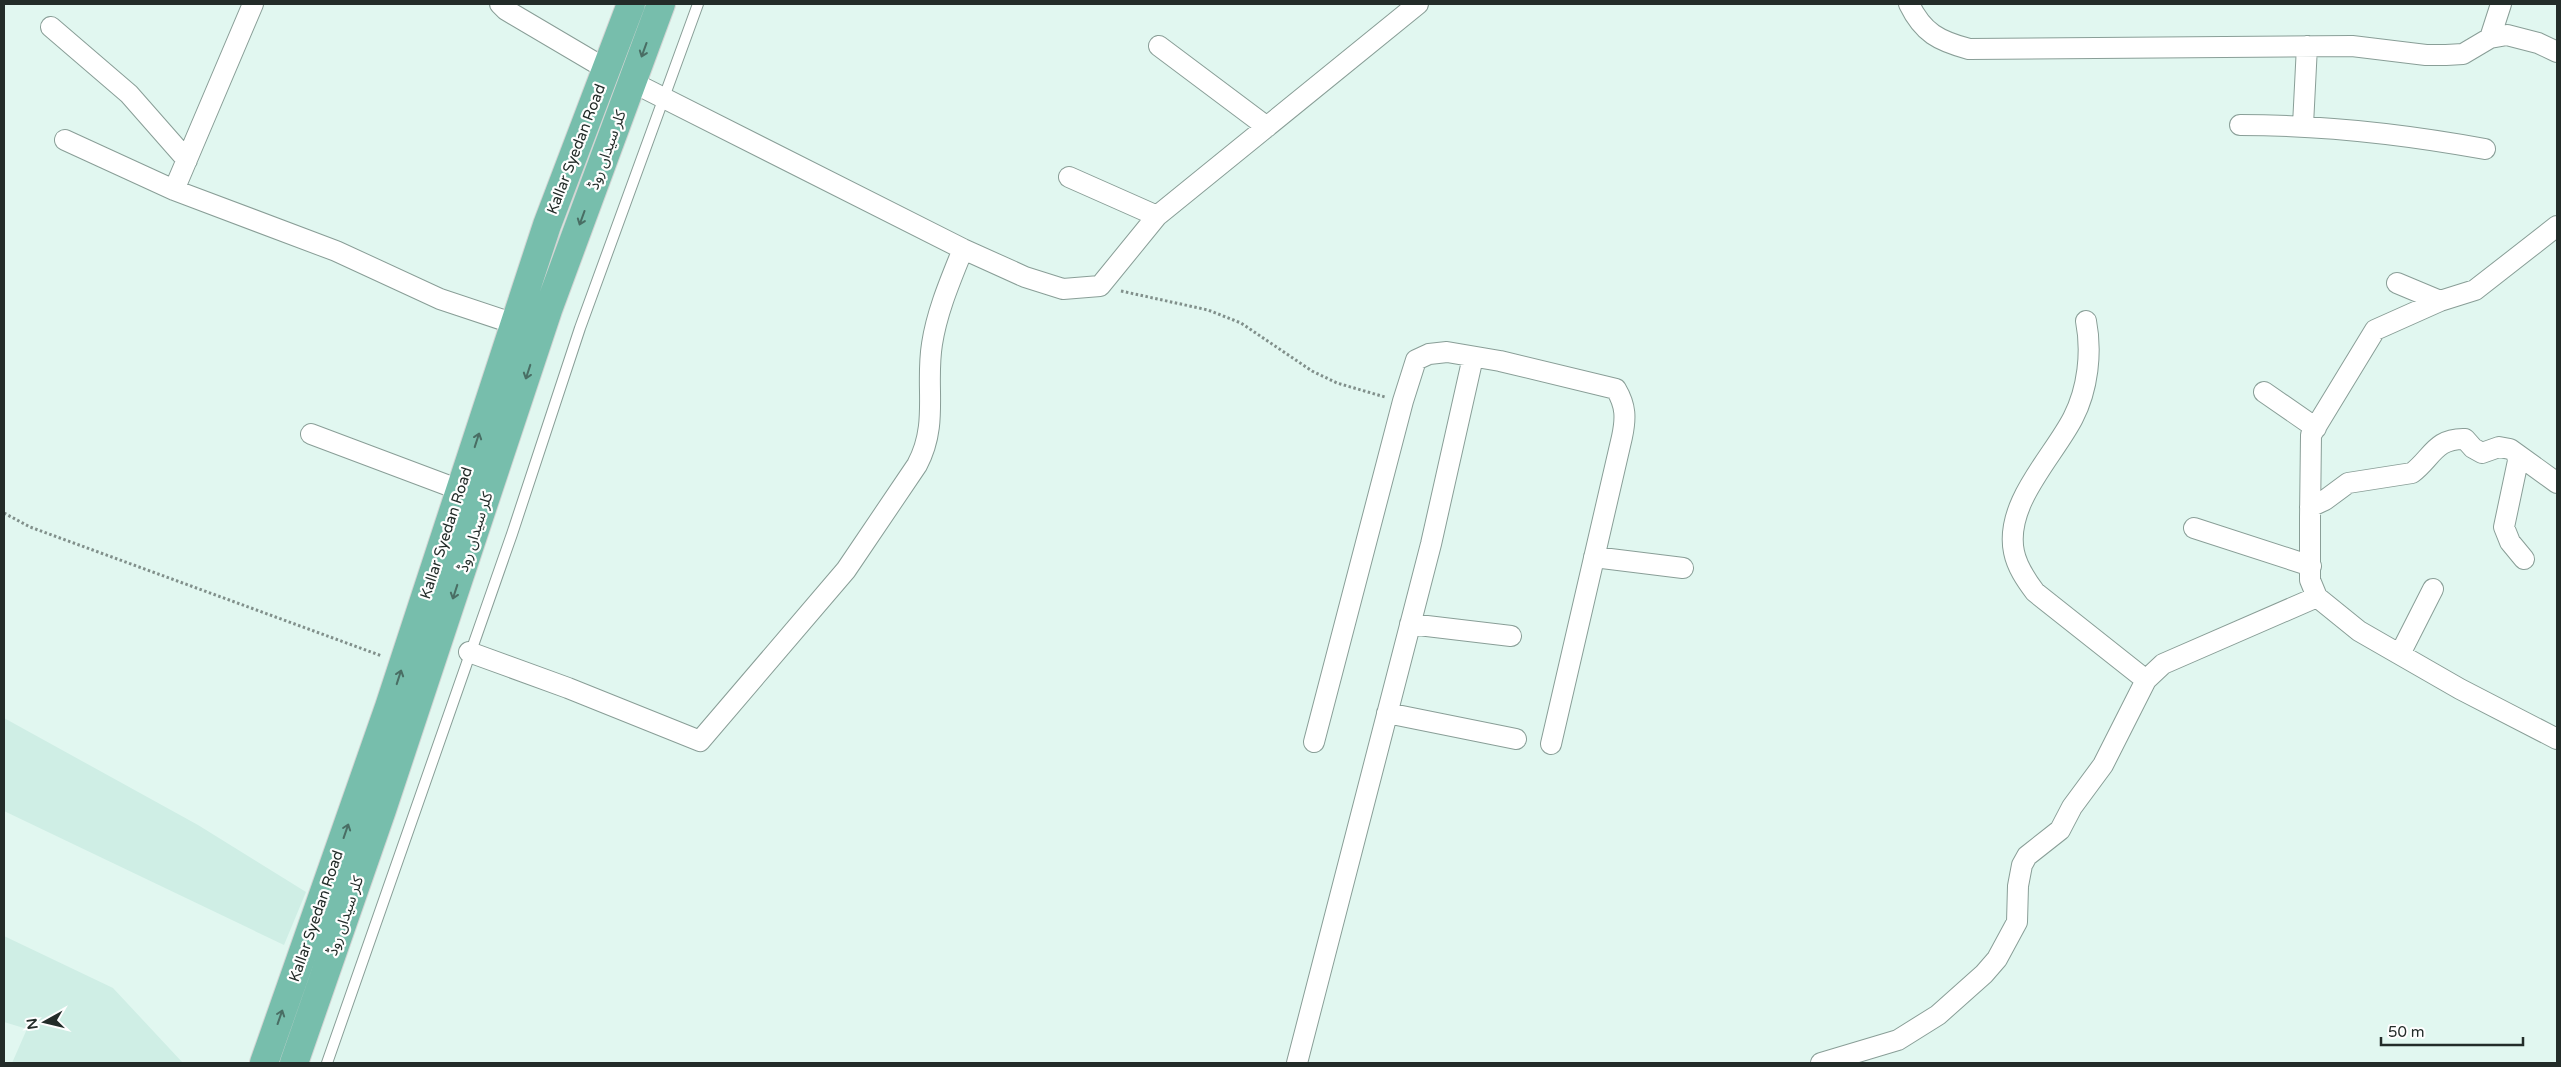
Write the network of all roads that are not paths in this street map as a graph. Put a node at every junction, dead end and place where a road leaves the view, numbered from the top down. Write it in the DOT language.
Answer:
graph roads {
  1 [pos="253,4"];
  2 [pos="500,4"];
  3 [pos="631,4"];
  4 [pos="661,4"];
  5 [pos="698,4"];
  6 [pos="1418,4"];
  7 [pos="1909,4"];
  8 [pos="2500,4"];
  9 [pos="51,27"];
  10 [pos="2490,38"];
  11 [pos="1159,46"];
  12 [pos="2307,46"];
  13 [pos="2557,52"];
  14 [pos="606,69"];
  15 [pos="632,82"];
  16 [pos="665,98"];
  17 [pos="2240,125"];
  18 [pos="2303,125"];
  19 [pos="1267,127"];
  20 [pos="65,140"];
  21 [pos="2485,148"];
  22 [pos="187,160"];
  23 [pos="1069,177"];
  24 [pos="174,190"];
  25 [pos="1156,216"];
  26 [pos="2557,226"];
  27 [pos="964,248"];
  28 [pos="2397,284"];
  29 [pos="2440,301"];
  30 [pos="2086,320"];
  31 [pos="514,324"];
  32 [pos="1473,357"];
  33 [pos="2264,392"];
  34 [pos="2316,428"];
  35 [pos="312,434"];
  36 [pos="2519,456"];
  37 [pos="2557,483"];
  38 [pos="460,490"];
  39 [pos="2310,507"];
  40 [pos="2194,528"];
  41 [pos="1594,557"];
  42 [pos="2524,559"];
  43 [pos="2311,566"];
  44 [pos="1683,568"];
  45 [pos="2433,590"];
  46 [pos="2317,597"];
  47 [pos="1410,624"];
  48 [pos="1511,636"];
  49 [pos="469,652"];
  50 [pos="2400,654"];
  51 [pos="2146,680"];
  52 [pos="1387,713"];
  53 [pos="1516,739"];
  54 [pos="2557,739"];
  55 [pos="1314,742"];
  56 [pos="1551,744"];
  57 [pos="264,1063"];
  58 [pos="294,1063"];
  59 [pos="327,1063"];
  60 [pos="1297,1063"];
  61 [pos="1821,1063"];
  1 -- 22 [label="street"];
  2 -- 14 [label="street"];
  3 -- 14 [label="highway, Kallar Syedan Road"];
  4 -- 15 [label="highway, کلر سیداں روڈ, one-way"];
  5 -- 16 [label="lane"];
  6 -- 19 [label="street"];
  7 -- 12 [label="street"];
  8 -- 10 [label="street"];
  9 -- 22 [label="street"];
  10 -- 12 [label="street"];
  10 -- 13 [label="street"];
  11 -- 19 [label="street"];
  12 -- 18 [label="street"];
  14 -- 31 [label="highway, Kallar Syedan Road"];
  15 -- 16 [label="street"];
  15 -- 58 [label="highway, کلر سیداں روڈ, one-way"];
  16 -- 27 [label="street"];
  16 -- 49 [label="lane"];
  17 -- 18 [label="street"];
  18 -- 21 [label="street"];
  19 -- 25 [label="street"];
  20 -- 24 [label="street"];
  22 -- 24 [label="street"];
  23 -- 25 [label="street"];
  24 -- 31 [label="street"];
  25 -- 27 [label="street"];
  26 -- 29 [label="street"];
  27 -- 49 [label="street"];
  28 -- 29 [label="street"];
  29 -- 34 [label="street"];
  30 -- 51 [label="street"];
  38 -- 31 [label="highway, Kallar Syedan Road, one-way"];
  32 -- 41 [label="street"];
  32 -- 47 [label="street"];
  32 -- 55 [label="street"];
  33 -- 34 [label="street"];
  34 -- 39 [label="street"];
  35 -- 38 [label="street"];
  36 -- 37 [label="street"];
  36 -- 39 [label="street"];
  36 -- 42 [label="street"];
  57 -- 38 [label="highway, Kallar Syedan Road, one-way"];
  39 -- 43 [label="street"];
  40 -- 43 [label="street"];
  41 -- 44 [label="street"];
  41 -- 56 [label="street"];
  43 -- 46 [label="street"];
  45 -- 50 [label="street"];
  46 -- 50 [label="street"];
  46 -- 51 [label="street"];
  47 -- 48 [label="street"];
  47 -- 52 [label="street"];
  49 -- 59 [label="lane"];
  50 -- 54 [label="street"];
  51 -- 61 [label="street"];
  52 -- 53 [label="street"];
  52 -- 60 [label="street"];
}
